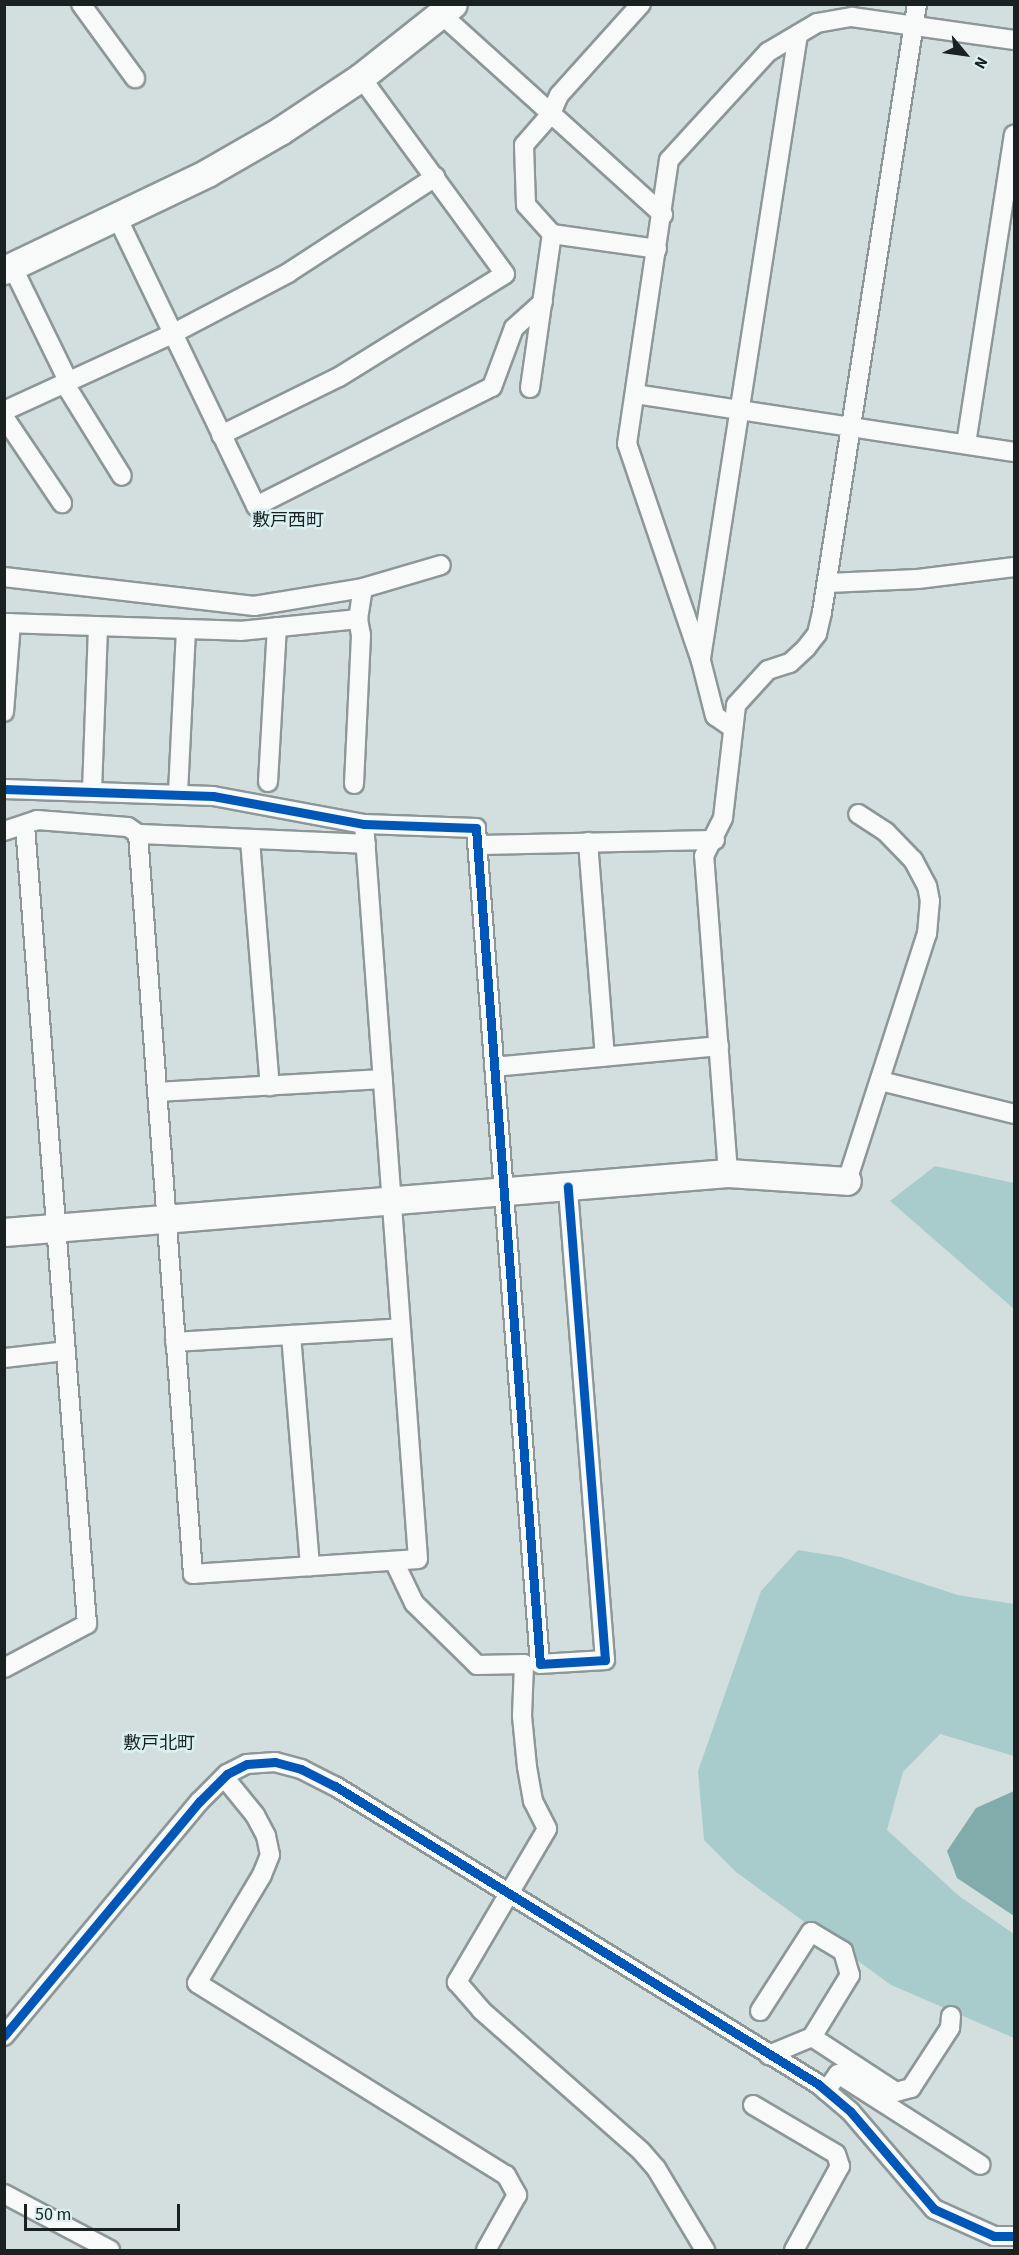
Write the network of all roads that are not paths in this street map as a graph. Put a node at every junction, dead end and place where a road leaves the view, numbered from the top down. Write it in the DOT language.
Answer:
graph roads {
  1 [pos="81,4"];
  2 [pos="641,4"];
  3 [pos="916,4"];
  4 [pos="447,10"];
  5 [pos="914,24"];
  6 [pos="798,34"];
  7 [pos="1014,40"];
  8 [pos="362,77"];
  9 [pos="135,78"];
  10 [pos="551,114"];
  11 [pos="1014,135"];
  12 [pos="435,177"];
  13 [pos="663,215"];
  14 [pos="117,217"];
  15 [pos="552,234"];
  16 [pos="657,249"];
  17 [pos="8,268"];
  18 [pos="543,302"];
  19 [pos="172,334"];
  20 [pos="68,381"];
  21 [pos="530,388"];
  22 [pos="635,394"];
  23 [pos="742,410"];
  24 [pos="4,411"];
  25 [pos="4,417"];
  26 [pos="852,427"];
  27 [pos="221,435"];
  28 [pos="966,444"];
  29 [pos="1014,452"];
  30 [pos="123,476"];
  31 [pos="62,503"];
  32 [pos="441,565"];
  33 [pos="1014,567"];
  34 [pos="4,577"];
  35 [pos="828,583"];
  36 [pos="363,588"];
  37 [pos="358,619"];
  38 [pos="8,623"];
  39 [pos="98,627"];
  40 [pos="277,627"];
  41 [pos="186,631"];
  42 [pos="701,661"];
  43 [pos="4,712"];
  44 [pos="730,727"];
  45 [pos="268,782"];
  46 [pos="354,784"];
  47 [pos="4,789"];
  48 [pos="92,791"];
  49 [pos="178,793"];
  50 [pos="858,814"];
  51 [pos="364,824"];
  52 [pos="25,825"];
  53 [pos="4,831"];
  54 [pos="138,834"];
  55 [pos="250,840"];
  56 [pos="715,840"];
  57 [pos="588,842"];
  58 [pos="366,844"];
  59 [pos="478,845"];
  60 [pos="719,1046"];
  61 [pos="605,1056"];
  62 [pos="494,1066"];
  63 [pos="383,1079"];
  64 [pos="880,1081"];
  65 [pos="270,1086"];
  66 [pos="157,1092"];
  67 [pos="1014,1114"];
  68 [pos="728,1173"];
  69 [pos="847,1181"];
  70 [pos="568,1186"];
  71 [pos="504,1191"];
  72 [pos="392,1200"];
  73 [pos="166,1219"];
  74 [pos="56,1228"];
  75 [pos="4,1232"];
  76 [pos="401,1328"];
  77 [pos="291,1335"];
  78 [pos="176,1342"];
  79 [pos="65,1351"];
  80 [pos="4,1358"];
  81 [pos="394,1561"];
  82 [pos="310,1566"];
  83 [pos="4,1668"];
  84 [pos="224,1777"];
  85 [pos="511,1893"];
  86 [pos="760,2011"];
  87 [pos="951,2016"];
  88 [pos="4,2037"];
  89 [pos="812,2037"];
  90 [pos="769,2055"];
  91 [pos="826,2091"];
  92 [pos="753,2105"];
  93 [pos="981,2165"];
  94 [pos="4,2194"];
  95 [pos="1014,2236"];
  96 [pos="110,2250"];
  97 [pos="486,2250"];
  98 [pos="705,2250"];
  99 [pos="794,2250"];
  1 -- 9 [label="street"];
  2 -- 10 [label="street"];
  3 -- 5 [label="street"];
  4 -- 8 [label="street"];
  4 -- 10 [label="street"];
  5 -- 6 [label="street"];
  5 -- 7 [label="street"];
  5 -- 26 [label="street"];
  6 -- 13 [label="street"];
  6 -- 23 [label="street"];
  8 -- 12 [label="street"];
  8 -- 14 [label="street"];
  10 -- 13 [label="street"];
  10 -- 15 [label="street"];
  11 -- 28 [label="street"];
  12 -- 19 [label="street"];
  12 -- 27 [label="street"];
  13 -- 16 [label="street"];
  14 -- 17 [label="street"];
  14 -- 19 [label="street"];
  15 -- 16 [label="street"];
  15 -- 18 [label="street"];
  16 -- 22 [label="street"];
  17 -- 20 [label="street"];
  18 -- 21 [label="street"];
  18 -- 27 [label="street"];
  19 -- 20 [label="street"];
  19 -- 27 [label="street"];
  20 -- 24 [label="street"];
  20 -- 30 [label="street"];
  22 -- 23 [label="street"];
  22 -- 42 [label="street"];
  23 -- 26 [label="street"];
  23 -- 42 [label="street"];
  25 -- 31 [label="street"];
  26 -- 28 [label="street"];
  26 -- 35 [label="street"];
  28 -- 29 [label="street"];
  32 -- 36 [label="street"];
  33 -- 35 [label="street"];
  34 -- 36 [label="street"];
  35 -- 44 [label="street"];
  36 -- 37 [label="street"];
  37 -- 40 [label="street"];
  37 -- 46 [label="street"];
  38 -- 39 [label="street"];
  38 -- 43 [label="street"];
  39 -- 41 [label="street"];
  39 -- 48 [label="street"];
  40 -- 41 [label="street"];
  40 -- 45 [label="street"];
  41 -- 49 [label="street"];
  42 -- 44 [label="street"];
  44 -- 56 [label="street"];
  47 -- 48 [label="street"];
  48 -- 49 [label="street"];
  49 -- 51 [label="street"];
  50 -- 64 [label="street"];
  51 -- 58 [label="street"];
  51 -- 59 [label="street"];
  52 -- 53 [label="street"];
  52 -- 54 [label="street"];
  52 -- 74 [label="street"];
  54 -- 55 [label="street"];
  54 -- 66 [label="street"];
  55 -- 58 [label="street"];
  55 -- 65 [label="street"];
  56 -- 57 [label="street"];
  56 -- 60 [label="street"];
  57 -- 59 [label="street"];
  57 -- 61 [label="street"];
  58 -- 63 [label="street"];
  59 -- 62 [label="street"];
  60 -- 61 [label="street"];
  60 -- 68 [label="street"];
  61 -- 62 [label="street"];
  62 -- 71 [label="street"];
  63 -- 65 [label="street"];
  63 -- 72 [label="street"];
  64 -- 67 [label="street"];
  64 -- 69 [label="street"];
  65 -- 66 [label="street"];
  66 -- 73 [label="street"];
  68 -- 69 [label="street"];
  68 -- 70 [label="street"];
  70 -- 71 [label="street"];
  70 -- 71 [label="street"];
  71 -- 72 [label="street"];
  72 -- 73 [label="street"];
  72 -- 76 [label="street"];
  73 -- 74 [label="street"];
  73 -- 78 [label="street"];
  74 -- 75 [label="street"];
  74 -- 79 [label="street"];
  76 -- 77 [label="street"];
  76 -- 81 [label="street"];
  77 -- 78 [label="street"];
  77 -- 82 [label="street"];
  78 -- 82 [label="street"];
  79 -- 80 [label="street"];
  79 -- 83 [label="street"];
  81 -- 82 [label="street"];
  81 -- 85 [label="street"];
  84 -- 85 [label="street"];
  84 -- 88 [label="street"];
  84 -- 97 [label="street"];
  85 -- 90 [label="street"];
  85 -- 98 [label="street"];
  86 -- 89 [label="street"];
  87 -- 89 [label="street"];
  89 -- 90 [label="street"];
  90 -- 91 [label="street"];
  91 -- 93 [label="street"];
  91 -- 95 [label="street"];
  92 -- 99 [label="street"];
  94 -- 96 [label="street"];
}
